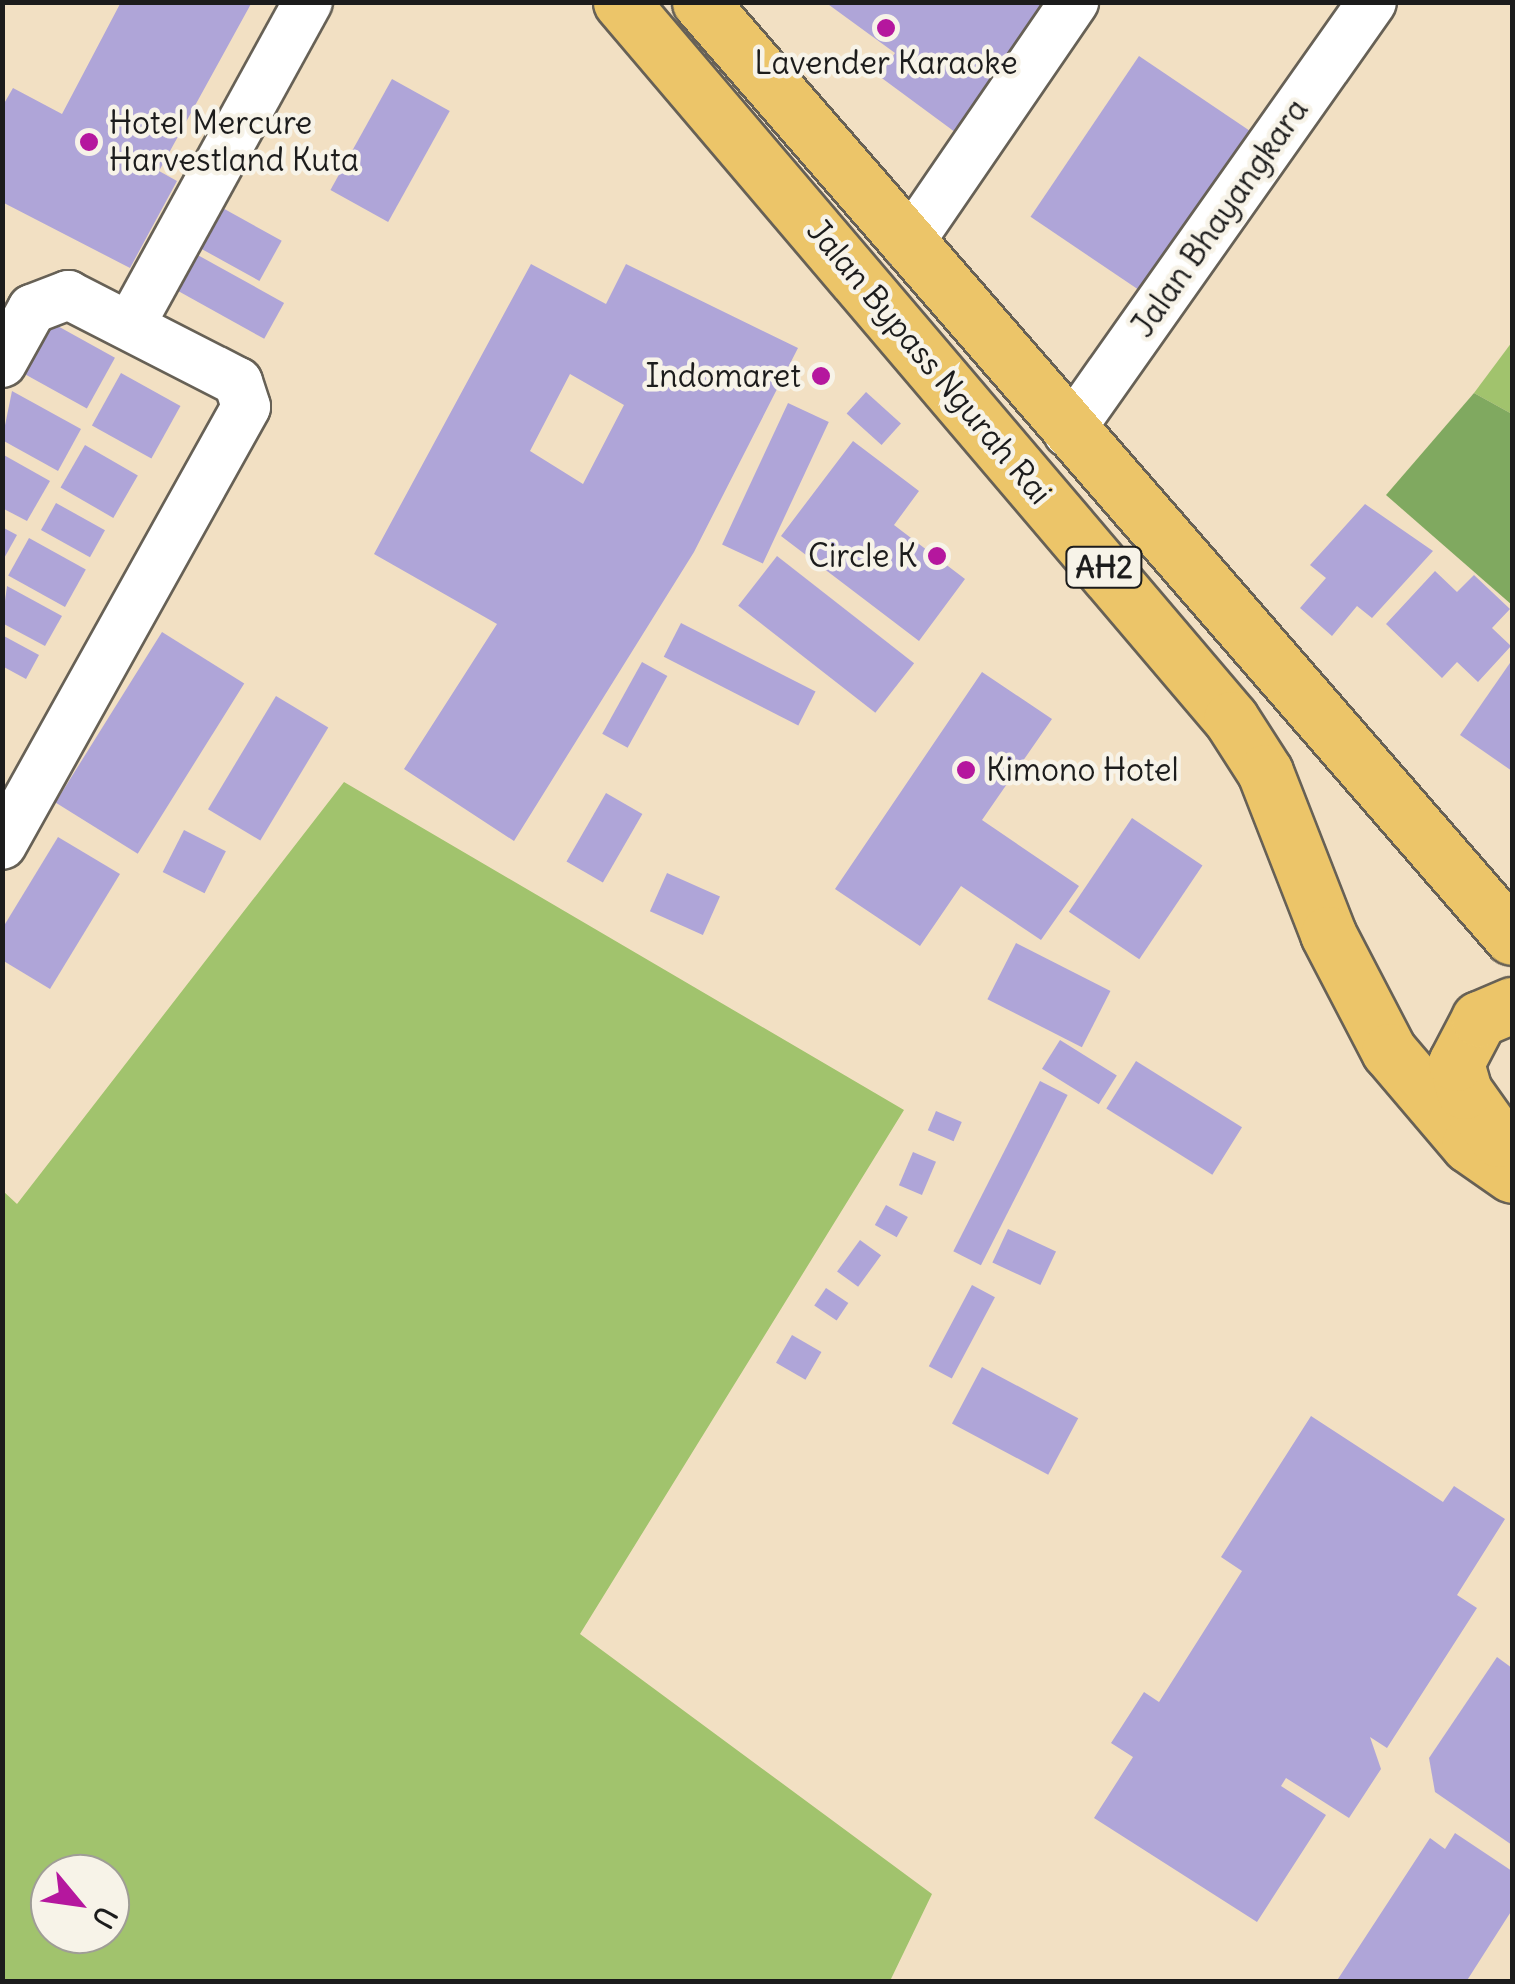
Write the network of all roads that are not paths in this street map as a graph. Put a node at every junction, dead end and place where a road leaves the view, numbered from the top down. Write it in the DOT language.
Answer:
graph roads {
  1 [pos="308,2"];
  2 [pos="621,2"];
  3 [pos="700,2"];
  4 [pos="1074,2"];
  5 [pos="1372,2"];
  6 [pos="907,246"];
  7 [pos="132,322"];
  8 [pos="2,363"];
  9 [pos="1068,432"];
  10 [pos="2,844"];
  11 [pos="1512,937"];
  12 [pos="1512,1005"];
  13 [pos="1512,1157"];
  14 [pos="1512,1174"];
  1 -- 7 [label="street"];
  2 -- 14 [label="highway, Jalan Bypass Ngurah Rai / AH2"];
  3 -- 6 [label="highway, Jalan Bypass Ngurah Rai / AH2"];
  4 -- 6 [label="street"];
  5 -- 9 [label="street, Jalan Bhayangkara"];
  6 -- 9 [label="highway, Jalan Bypass Ngurah Rai / AH2"];
  7 -- 8 [label="street"];
  7 -- 10 [label="street"];
  9 -- 11 [label="highway, Jalan Bypass Ngurah Rai / AH2"];
  12 -- 13 [label="highway"];
}
